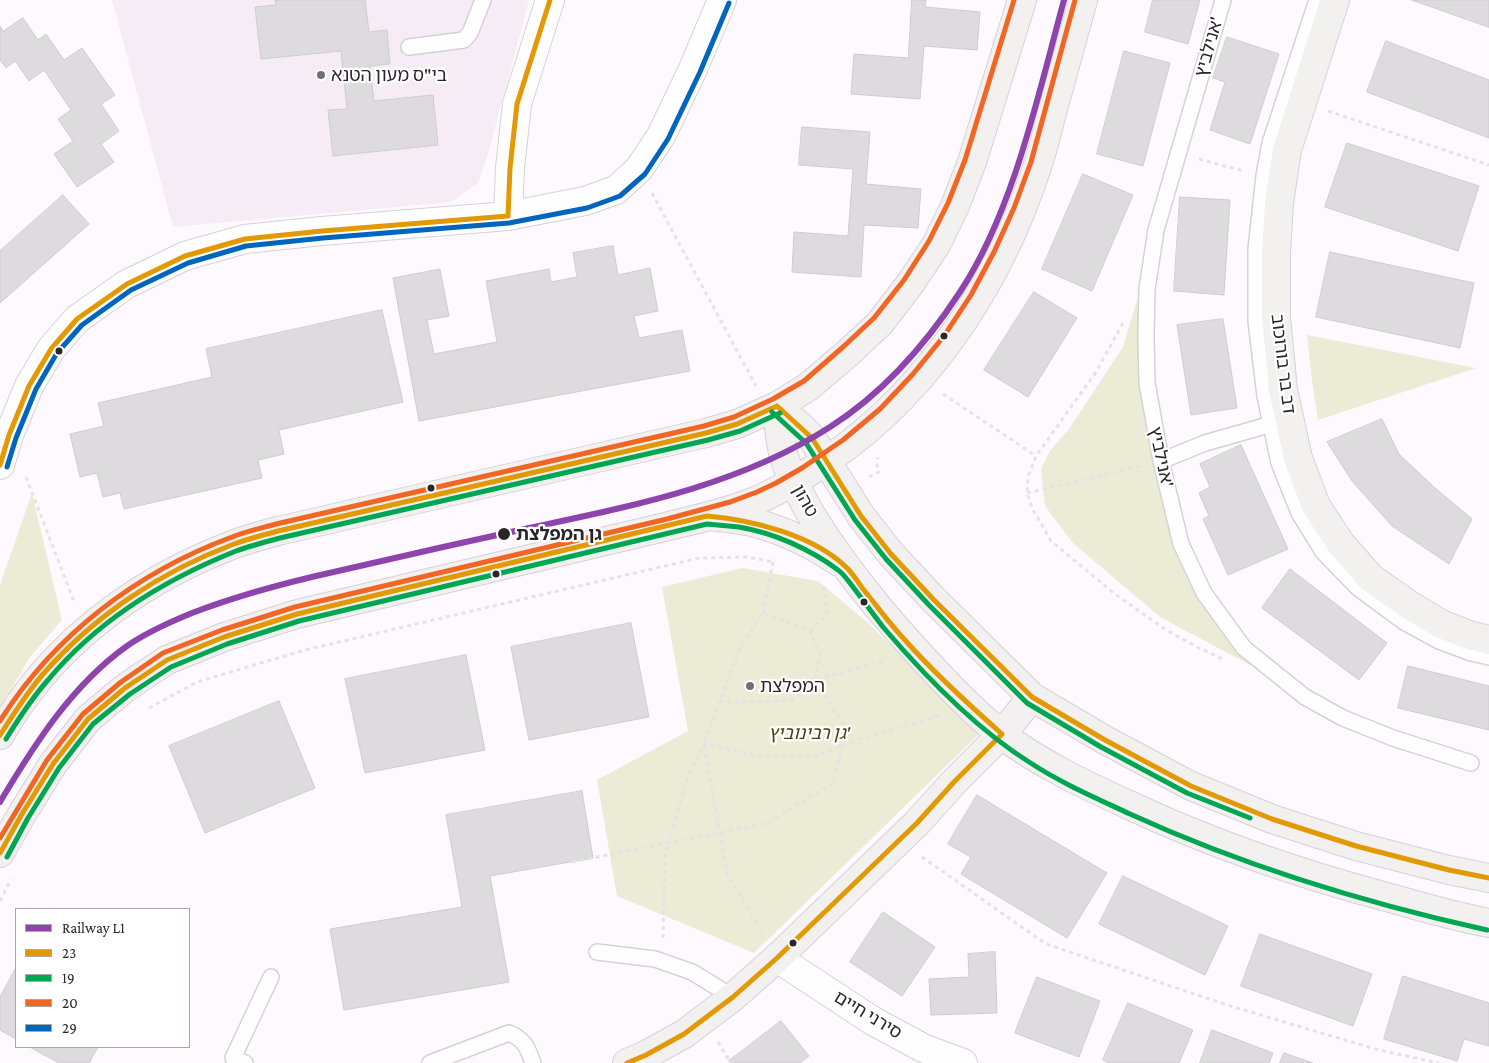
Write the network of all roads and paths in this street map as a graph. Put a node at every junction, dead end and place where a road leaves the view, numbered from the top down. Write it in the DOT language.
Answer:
graph roads {
  1 [pos="483,0"];
  2 [pos="550,0"];
  3 [pos="722,0"];
  4 [pos="1022,0"];
  5 [pos="1083,0"];
  6 [pos="1222,0"];
  7 [pos="1317,0"];
  8 [pos="1335,0"];
  9 [pos="409,47"];
  10 [pos="1302,102"];
  11 [pos="1178,153"];
  12 [pos="1489,165"];
  13 [pos="639,169"];
  14 [pos="1264,176"];
  15 [pos="508,216"];
  16 [pos="1124,319"];
  17 [pos="936,390"];
  18 [pos="768,399"];
  19 [pos="1280,422"];
  20 [pos="9,435"];
  21 [pos="1036,456"];
  22 [pos="827,461"];
  23 [pos="1161,461"];
  24 [pos="0,465"];
  25 [pos="793,481"];
  26 [pos="1027,493"];
  27 [pos="708,516"];
  28 [pos="784,533"];
  29 [pos="820,550"];
  30 [pos="773,562"];
  31 [pos="846,566"];
  32 [pos="763,613"];
  33 [pos="85,630"];
  34 [pos="810,631"];
  35 [pos="1489,640"];
  36 [pos="916,652"];
  37 [pos="1489,657"];
  38 [pos="1226,660"];
  39 [pos="815,680"];
  40 [pos="1032,697"];
  41 [pos="719,702"];
  42 [pos="970,707"];
  43 [pos="148,709"];
  44 [pos="1002,734"];
  45 [pos="0,735"];
  46 [pos="704,744"];
  47 [pos="1471,763"];
  48 [pos="899,841"];
  49 [pos="0,854"];
  50 [pos="572,862"];
  51 [pos="12,878"];
  52 [pos="1489,878"];
  53 [pos="0,901"];
  54 [pos="1489,923"];
  55 [pos="597,952"];
  56 [pos="777,958"];
  57 [pos="662,961"];
  58 [pos="271,977"];
  59 [pos="733,997"];
  60 [pos="245,1063"];
  61 [pos="430,1063"];
  62 [pos="533,1063"];
  63 [pos="627,1063"];
  64 [pos="964,1063"];
  65 [pos="1438,1063"];
  1 -- 9 [label="lane"];
  2 -- 15 [label="street"];
  3 -- 13 [label="street"];
  4 -- 18 [label="main road"];
  5 -- 22 [label="main road"];
  6 -- 11 [label="lane, אנילביץ'"];
  7 -- 14 [label="lane"];
  8 -- 10 [label="main road, דב בר בורוכוב"];
  10 -- 12 [label="path"];
  10 -- 19 [label="main road, דב בר בורוכוב"];
  11 -- 14 [label="path"];
  11 -- 23 [label="lane, אנילביץ'"];
  13 -- 15 [label="street"];
  13 -- 18 [label="path"];
  14 -- 19 [label="lane"];
  15 -- 20 [label="street"];
  16 -- 21 [label="path"];
  17 -- 21 [label="path"];
  18 -- 22 [label="main road"];
  18 -- 25 [label="main road, טהון"];
  18 -- 33 [label="main road"];
  19 -- 23 [label="lane"];
  19 -- 35 [label="main road, דב בר בורוכוב"];
  19 -- 37 [label="lane"];
  20 -- 24 [label="street"];
  20 -- 33 [label="path"];
  21 -- 26 [label="path"];
  22 -- 25 [label="main road"];
  22 -- 40 [label="main road"];
  23 -- 26 [label="path"];
  23 -- 47 [label="lane, אנילביץ'"];
  25 -- 27 [label="main road"];
  25 -- 31 [label="main road, טהון"];
  26 -- 38 [label="path"];
  27 -- 28 [label="main road"];
  27 -- 49 [label="main road"];
  28 -- 29 [label="main road"];
  28 -- 30 [label="path"];
  29 -- 31 [label="main road"];
  29 -- 34 [label="path"];
  30 -- 32 [label="path"];
  30 -- 43 [label="path"];
  31 -- 36 [label="main road, טהון"];
  32 -- 34 [label="path"];
  32 -- 41 [label="path"];
  33 -- 45 [label="main road"];
  34 -- 39 [label="path"];
  36 -- 39 [label="path"];
  36 -- 42 [label="main road, טהון"];
  39 -- 41 [label="path"];
  39 -- 50 [label="path"];
  40 -- 44 [label="main road"];
  40 -- 52 [label="main road"];
  41 -- 46 [label="path"];
  42 -- 44 [label="main road, טהון"];
  42 -- 46 [label="path"];
  44 -- 48 [label="main road"];
  44 -- 54 [label="main road, טהון"];
  46 -- 56 [label="path"];
  46 -- 57 [label="path"];
  48 -- 56 [label="main road"];
  48 -- 65 [label="path"];
  51 -- 53 [label="path"];
  55 -- 57 [label="lane"];
  56 -- 59 [label="main road"];
  56 -- 64 [label="street, סירני חיים"];
  57 -- 59 [label="lane"];
  58 -- 60 [label="lane"];
  59 -- 63 [label="main road"];
  61 -- 62 [label="lane"];
}
